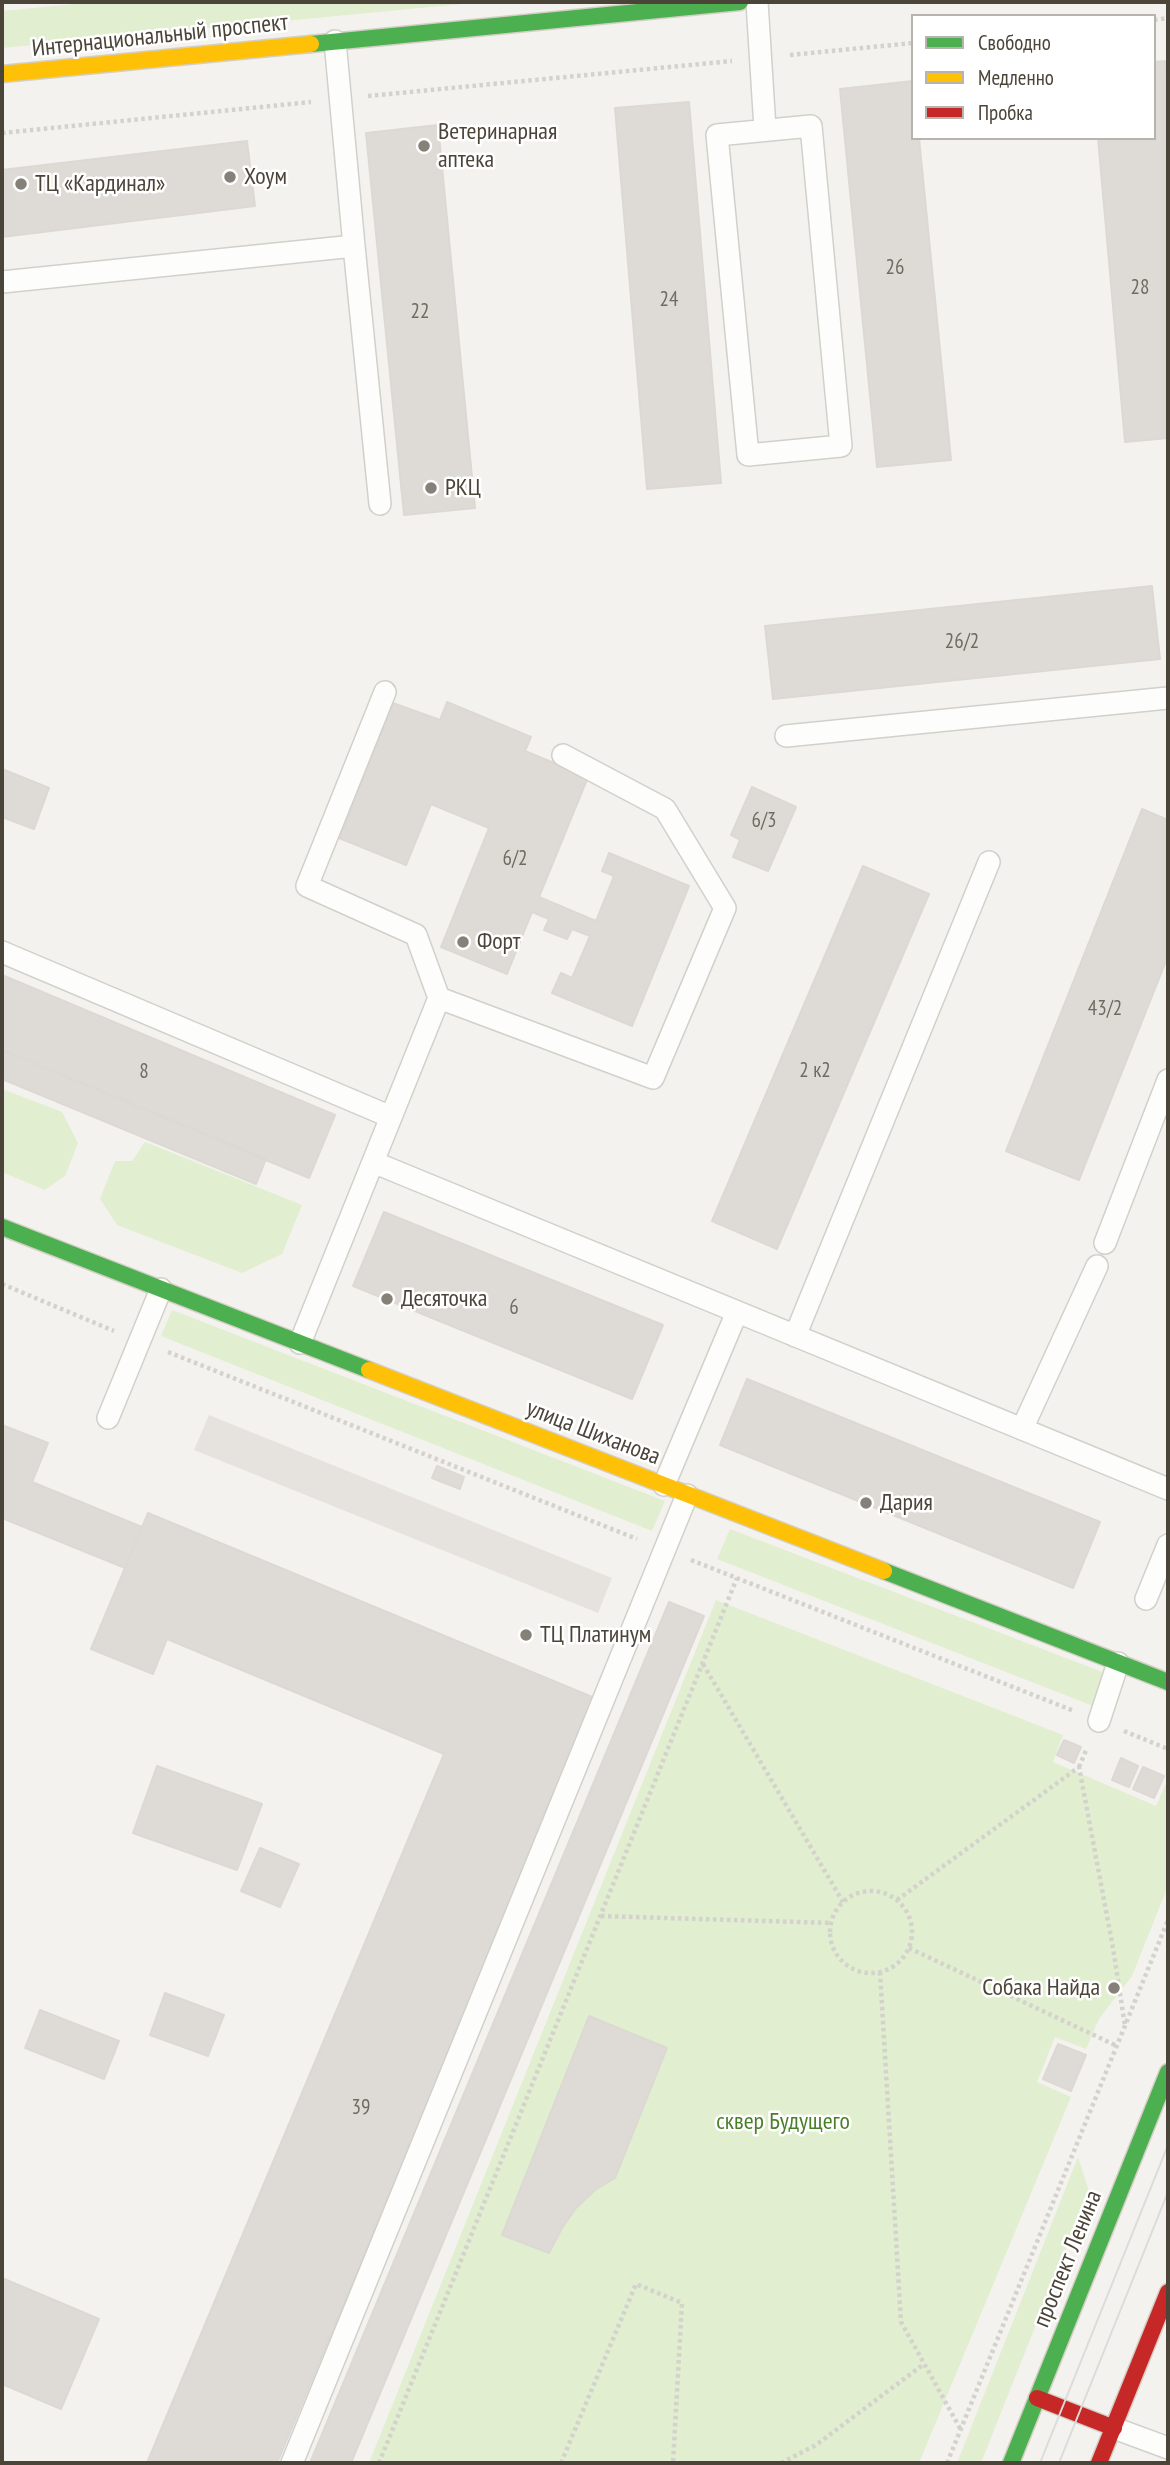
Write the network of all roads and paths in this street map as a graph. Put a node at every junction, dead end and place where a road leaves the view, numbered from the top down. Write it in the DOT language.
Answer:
graph roads {
  1 [pos="740,2"];
  2 [pos="757,2"];
  3 [pos="633,7"];
  4 [pos="335,41"];
  5 [pos="911,43"];
  6 [pos="761,58"];
  7 [pos="2,74"];
  8 [pos="340,99"];
  9 [pos="765,129"];
  10 [pos="2,133"];
  11 [pos="354,246"];
  12 [pos="2,282"];
  13 [pos="380,504"];
  14 [pos="385,692"];
  15 [pos="1168,698"];
  16 [pos="786,736"];
  17 [pos="563,755"];
  18 [pos="989,862"];
  19 [pos="2,951"];
  20 [pos="439,998"];
  21 [pos="1168,1080"];
  22 [pos="391,1117"];
  23 [pos="373,1162"];
  24 [pos="2,1227"];
  25 [pos="1105,1243"];
  26 [pos="1097,1266"];
  27 [pos="2,1284"];
  28 [pos="161,1289"];
  29 [pos="737,1312"];
  30 [pos="794,1336"];
  31 [pos="140,1341"];
  32 [pos="300,1343"];
  33 [pos="108,1418"];
  34 [pos="1022,1429"];
  35 [pos="664,1485"];
  36 [pos="1168,1489"];
  37 [pos="687,1495"];
  38 [pos="1168,1545"];
  39 [pos="664,1550"];
  40 [pos="737,1578"];
  41 [pos="1146,1599"];
  42 [pos="703,1663"];
  43 [pos="1118,1663"];
  44 [pos="1168,1682"];
  45 [pos="1098,1721"];
  46 [pos="1168,1749"];
  47 [pos="897,1900"];
  48 [pos="843,1902"];
  49 [pos="601,1916"];
  50 [pos="1168,1920"];
  51 [pos="831,1923"];
  52 [pos="909,1948"];
  53 [pos="880,1972"];
  54 [pos="1125,2029"];
  55 [pos="1117,2046"];
  56 [pos="1168,2072"];
  57 [pos="1168,2292"];
  58 [pos="925,2364"];
  59 [pos="1037,2398"];
  60 [pos="1114,2427"];
  61 [pos="961,2430"];
  62 [pos="1168,2448"];
  63 [pos="292,2463"];
  64 [pos="379,2463"];
  65 [pos="561,2463"];
  66 [pos="673,2463"];
  67 [pos="781,2463"];
  68 [pos="947,2463"];
  69 [pos="1011,2463"];
  70 [pos="1099,2463"];
  1 -- 3 [label="main road, Интернациональный проспект"];
  2 -- 6 [label="lane"];
  3 -- 4 [label="main road, Интернациональный проспект"];
  4 -- 7 [label="main road, Интернациональный проспект"];
  4 -- 8 [label="lane"];
  5 -- 6 [label="path"];
  6 -- 8 [label="path"];
  6 -- 9 [label="lane"];
  8 -- 10 [label="path"];
  8 -- 11 [label="lane"];
  9 -- 9 [label="lane"];
  11 -- 12 [label="lane"];
  11 -- 13 [label="lane"];
  14 -- 20 [label="lane"];
  15 -- 16 [label="lane"];
  17 -- 20 [label="lane"];
  18 -- 30 [label="lane"];
  19 -- 22 [label="lane"];
  20 -- 22 [label="lane"];
  21 -- 25 [label="lane"];
  22 -- 23 [label="lane"];
  23 -- 29 [label="lane"];
  23 -- 32 [label="lane"];
  24 -- 28 [label="main road, улица Шиханова"];
  26 -- 34 [label="lane"];
  27 -- 31 [label="path"];
  28 -- 31 [label="lane"];
  28 -- 32 [label="main road, улица Шиханова"];
  29 -- 30 [label="lane"];
  29 -- 35 [label="lane"];
  30 -- 34 [label="lane"];
  31 -- 33 [label="lane"];
  31 -- 39 [label="path"];
  32 -- 35 [label="main road, улица Шиханова"];
  34 -- 36 [label="lane"];
  35 -- 37 [label="main road, улица Шиханова"];
  37 -- 39 [label="lane"];
  37 -- 43 [label="main road, улица Шиханова"];
  38 -- 41 [label="lane"];
  39 -- 40 [label="path"];
  39 -- 63 [label="lane"];
  40 -- 42 [label="path"];
  40 -- 45 [label="path"];
  42 -- 48 [label="path"];
  42 -- 49 [label="path"];
  43 -- 44 [label="main road, улица Шиханова"];
  43 -- 45 [label="lane"];
  45 -- 46 [label="path"];
  47 -- 48 [label="path"];
  47 -- 52 [label="path"];
  47 -- 54 [label="path"];
  48 -- 51 [label="path"];
  49 -- 51 [label="path"];
  49 -- 64 [label="path"];
  50 -- 54 [label="path"];
  51 -- 53 [label="path"];
  52 -- 53 [label="path"];
  52 -- 55 [label="path"];
  53 -- 58 [label="path"];
  54 -- 55 [label="path"];
  55 -- 61 [label="path"];
  56 -- 59 [label="main road, проспект Ленина"];
  57 -- 60 [label="main road"];
  58 -- 61 [label="path"];
  58 -- 67 [label="path"];
  59 -- 60 [label="main road"];
  59 -- 69 [label="main road, проспект Ленина"];
  60 -- 62 [label="lane"];
  60 -- 70 [label="main road"];
  61 -- 68 [label="path"];
  65 -- 66 [label="path"];
}
